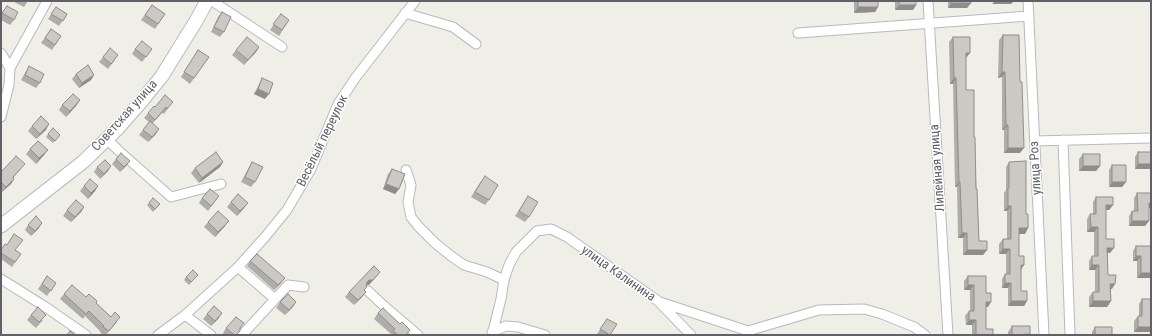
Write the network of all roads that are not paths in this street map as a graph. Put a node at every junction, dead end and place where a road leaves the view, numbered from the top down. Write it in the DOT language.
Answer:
graph roads {
  1 [pos="47,1"];
  2 [pos="207,1"];
  3 [pos="212,1"];
  4 [pos="415,1"];
  5 [pos="928,1"];
  6 [pos="1028,1"];
  7 [pos="405,13"];
  8 [pos="1029,16"];
  9 [pos="929,23"];
  10 [pos="798,33"];
  11 [pos="476,44"];
  12 [pos="282,47"];
  13 [pos="1,53"];
  14 [pos="10,68"];
  15 [pos="1,117"];
  16 [pos="1151,138"];
  17 [pos="107,139"];
  18 [pos="1063,140"];
  19 [pos="1035,141"];
  20 [pos="406,170"];
  21 [pos="221,184"];
  22 [pos="1,226"];
  23 [pos="238,267"];
  24 [pos="1,279"];
  25 [pos="504,280"];
  26 [pos="304,287"];
  27 [pos="368,290"];
  28 [pos="275,299"];
  29 [pos="658,301"];
  30 [pos="185,315"];
  31 [pos="492,333"];
  32 [pos="86,335"];
  33 [pos="158,335"];
  34 [pos="211,335"];
  35 [pos="242,335"];
  36 [pos="418,335"];
  37 [pos="545,335"];
  38 [pos="691,335"];
  39 [pos="925,335"];
  40 [pos="948,335"];
  41 [pos="1044,335"];
  42 [pos="1070,335"];
  1 -- 14 [label="street"];
  2 -- 17 [label="main road, Советская улица"];
  3 -- 12 [label="street"];
  4 -- 7 [label="street, Весёлый переулок"];
  5 -- 9 [label="street, Лилейная улица"];
  6 -- 8 [label="street, улица Роз"];
  7 -- 11 [label="street"];
  7 -- 23 [label="street, Весёлый переулок"];
  8 -- 9 [label="street"];
  8 -- 19 [label="street, улица Роз"];
  9 -- 10 [label="street"];
  9 -- 40 [label="street, Лилейная улица"];
  13 -- 14 [label="street"];
  14 -- 15 [label="street"];
  16 -- 18 [label="street"];
  17 -- 21 [label="street"];
  17 -- 22 [label="main road, Советская улица"];
  18 -- 19 [label="street"];
  18 -- 42 [label="street"];
  19 -- 41 [label="street, улица Роз"];
  20 -- 25 [label="street"];
  23 -- 28 [label="street"];
  23 -- 30 [label="street, Весёлый переулок"];
  24 -- 32 [label="street"];
  25 -- 29 [label="street, улица Калинина"];
  25 -- 31 [label="street"];
  26 -- 28 [label="street"];
  27 -- 36 [label="street"];
  28 -- 35 [label="street"];
  29 -- 38 [label="street, улица Калинина"];
  29 -- 39 [label="street"];
  30 -- 33 [label="street, Весёлый переулок"];
  30 -- 34 [label="street"];
  31 -- 37 [label="street"];
}
